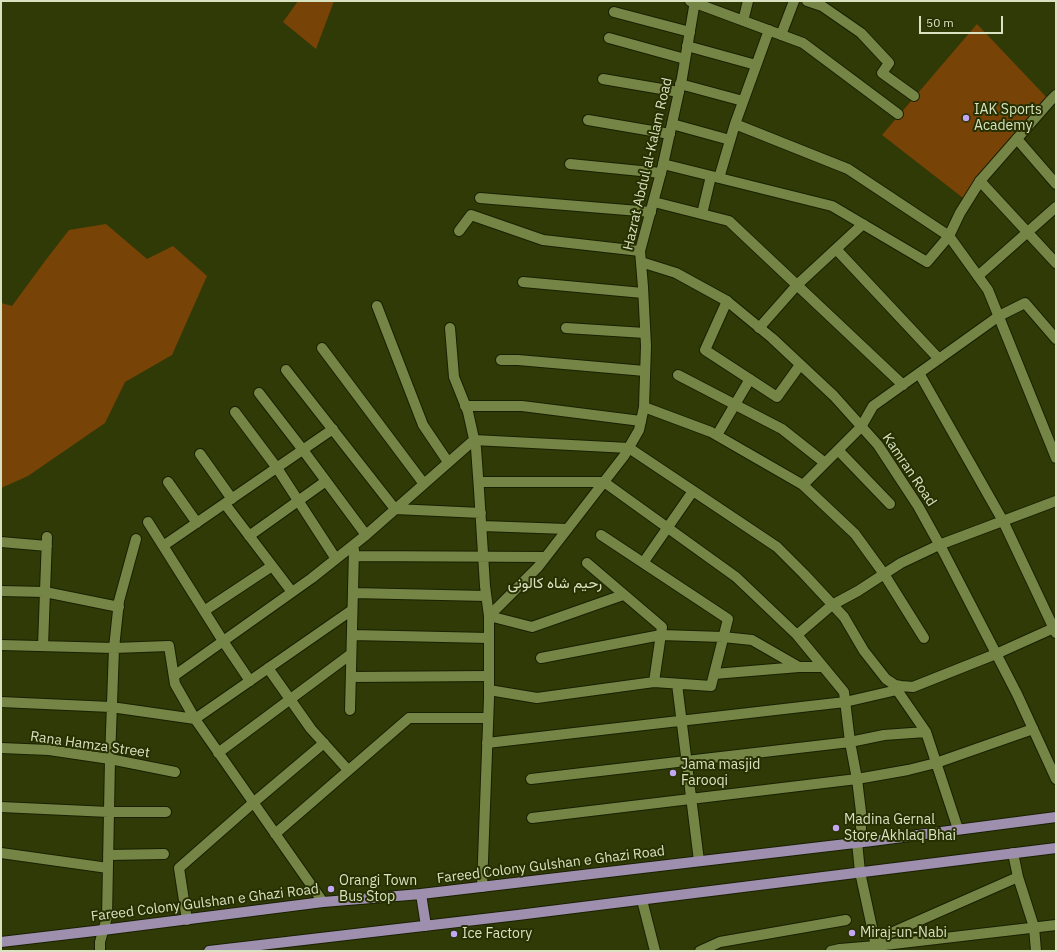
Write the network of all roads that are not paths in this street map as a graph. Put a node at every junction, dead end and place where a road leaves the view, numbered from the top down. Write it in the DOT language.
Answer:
graph roads {
  1 [pos="748,1"];
  2 [pos="794,1"];
  3 [pos="807,1"];
  4 [pos="693,2"];
  5 [pos="826,4"];
  6 [pos="614,12"];
  7 [pos="744,21"];
  8 [pos="769,30"];
  9 [pos="690,32"];
  10 [pos="781,35"];
  11 [pos="609,38"];
  12 [pos="687,46"];
  13 [pos="685,59"];
  14 [pos="756,65"];
  15 [pos="603,79"];
  16 [pos="680,88"];
  17 [pos="914,96"];
  18 [pos="1056,96"];
  19 [pos="743,101"];
  20 [pos="898,114"];
  21 [pos="588,120"];
  22 [pos="735,124"];
  23 [pos="671,129"];
  24 [pos="1017,138"];
  25 [pos="730,140"];
  26 [pos="570,164"];
  27 [pos="662,169"];
  28 [pos="715,177"];
  29 [pos="980,181"];
  30 [pos="1056,184"];
  31 [pos="480,198"];
  32 [pos="1056,206"];
  33 [pos="652,207"];
  34 [pos="702,214"];
  35 [pos="863,224"];
  36 [pos="459,231"];
  37 [pos="1028,232"];
  38 [pos="949,236"];
  39 [pos="836,249"];
  40 [pos="641,257"];
  41 [pos="1056,263"];
  42 [pos="978,276"];
  43 [pos="523,282"];
  44 [pos="797,285"];
  45 [pos="643,293"];
  46 [pos="727,301"];
  47 [pos="377,306"];
  48 [pos="999,316"];
  49 [pos="450,328"];
  50 [pos="566,328"];
  51 [pos="759,328"];
  52 [pos="645,333"];
  53 [pos="1056,339"];
  54 [pos="322,348"];
  55 [pos="939,359"];
  56 [pos="501,360"];
  57 [pos="800,365"];
  58 [pos="286,370"];
  59 [pos="645,371"];
  60 [pos="919,373"];
  61 [pos="678,375"];
  62 [pos="750,379"];
  63 [pos="903,385"];
  64 [pos="259,393"];
  65 [pos="735,405"];
  66 [pos="465,406"];
  67 [pos="644,407"];
  68 [pos="235,412"];
  69 [pos="641,421"];
  70 [pos="861,427"];
  71 [pos="333,429"];
  72 [pos="717,435"];
  73 [pos="474,440"];
  74 [pos="629,448"];
  75 [pos="303,450"];
  76 [pos="838,450"];
  77 [pos="200,454"];
  78 [pos="1056,458"];
  79 [pos="448,462"];
  80 [pos="825,463"];
  81 [pos="277,468"];
  82 [pos="326,481"];
  83 [pos="168,482"];
  84 [pos="479,482"];
  85 [pos="604,482"];
  86 [pos="424,484"];
  87 [pos="804,485"];
  88 [pos="694,491"];
  89 [pos="229,501"];
  90 [pos="298,501"];
  91 [pos="1056,501"];
  92 [pos="890,504"];
  93 [pos="395,510"];
  94 [pos="481,513"];
  95 [pos="1003,521"];
  96 [pos="148,522"];
  97 [pos="197,523"];
  98 [pos="482,526"];
  99 [pos="668,528"];
  100 [pos="567,529"];
  101 [pos="366,535"];
  102 [pos="601,535"];
  103 [pos="249,536"];
  104 [pos="136,539"];
  105 [pos="1,542"];
  106 [pos="354,544"];
  107 [pos="939,545"];
  108 [pos="163,546"];
  109 [pos="354,556"];
  110 [pos="483,557"];
  111 [pos="545,557"];
  112 [pos="336,559"];
  113 [pos="587,563"];
  114 [pos="643,563"];
  115 [pos="272,566"];
  116 [pos="884,574"];
  117 [pos="1,591"];
  118 [pos="45,592"];
  119 [pos="292,592"];
  120 [pos="353,593"];
  121 [pos="624,595"];
  122 [pos="486,596"];
  123 [pos="832,605"];
  124 [pos="119,607"];
  125 [pos="352,610"];
  126 [pos="204,611"];
  127 [pos="489,616"];
  128 [pos="1055,630"];
  129 [pos="352,635"];
  130 [pos="661,635"];
  131 [pos="797,635"];
  132 [pos="723,637"];
  133 [pos="489,638"];
  134 [pos="924,638"];
  135 [pos="223,641"];
  136 [pos="1,645"];
  137 [pos="43,646"];
  138 [pos="114,648"];
  139 [pos="351,654"];
  140 [pos="996,654"];
  141 [pos="541,658"];
  142 [pos="799,667"];
  143 [pos="823,667"];
  144 [pos="268,668"];
  145 [pos="714,674"];
  146 [pos="174,676"];
  147 [pos="489,676"];
  148 [pos="351,677"];
  149 [pos="250,680"];
  150 [pos="654,682"];
  151 [pos="678,684"];
  152 [pos="899,688"];
  153 [pos="489,690"];
  154 [pos="290,700"];
  155 [pos="1,702"];
  156 [pos="845,702"];
  157 [pos="112,707"];
  158 [pos="350,710"];
  159 [pos="488,718"];
  160 [pos="195,719"];
  161 [pos="682,720"];
  162 [pos="1033,729"];
  163 [pos="926,732"];
  164 [pos="850,742"];
  165 [pos="324,743"];
  166 [pos="487,743"];
  167 [pos="1,748"];
  168 [pos="218,753"];
  169 [pos="110,759"];
  170 [pos="687,760"];
  171 [pos="936,763"];
  172 [pos="348,770"];
  173 [pos="175,772"];
  174 [pos="531,779"];
  175 [pos="857,779"];
  176 [pos="1056,779"];
  177 [pos="691,799"];
  178 [pos="253,803"];
  179 [pos="1,807"];
  180 [pos="109,812"];
  181 [pos="166,812"];
  182 [pos="1056,817"];
  183 [pos="532,818"];
  184 [pos="958,829"];
  185 [pos="275,834"];
  186 [pos="858,842"];
  187 [pos="1056,848"];
  188 [pos="1014,853"];
  189 [pos="1,854"];
  190 [pos="164,854"];
  191 [pos="108,855"];
  192 [pos="699,861"];
  193 [pos="108,868"];
  194 [pos="860,872"];
  195 [pos="1018,877"];
  196 [pos="482,887"];
  197 [pos="421,894"];
  198 [pos="642,900"];
  199 [pos="322,902"];
  200 [pos="186,920"];
  201 [pos="846,920"];
  202 [pos="1056,925"];
  203 [pos="426,926"];
  204 [pos="1034,927"];
  205 [pos="103,930"];
  206 [pos="1,942"];
  207 [pos="872,946"];
  208 [pos="100,951"];
  209 [pos="209,951"];
  210 [pos="655,951"];
  211 [pos="700,951"];
  212 [pos="831,951"];
  213 [pos="1036,951"];
  1 -- 7 [label="street"];
  2 -- 10 [label="street"];
  3 -- 5 [label="street"];
  4 -- 7 [label="street"];
  4 -- 9 [label="street, Hazrat Abdul al-Kalam Road"];
  5 -- 17 [label="street"];
  6 -- 9 [label="street"];
  7 -- 8 [label="street"];
  8 -- 10 [label="street"];
  8 -- 14 [label="street"];
  9 -- 12 [label="street, Hazrat Abdul al-Kalam Road"];
  10 -- 20 [label="street"];
  11 -- 13 [label="street"];
  12 -- 13 [label="street, Hazrat Abdul al-Kalam Road"];
  12 -- 14 [label="street"];
  13 -- 16 [label="street, Hazrat Abdul al-Kalam Road"];
  14 -- 19 [label="street"];
  15 -- 16 [label="street"];
  16 -- 19 [label="street"];
  16 -- 23 [label="street, Hazrat Abdul al-Kalam Road"];
  18 -- 24 [label="street"];
  19 -- 22 [label="street"];
  21 -- 23 [label="street"];
  22 -- 25 [label="street"];
  22 -- 38 [label="street"];
  23 -- 25 [label="street"];
  23 -- 27 [label="street, Hazrat Abdul al-Kalam Road"];
  24 -- 29 [label="street"];
  24 -- 30 [label="street"];
  25 -- 28 [label="street"];
  26 -- 27 [label="street"];
  27 -- 28 [label="street"];
  27 -- 33 [label="street, Hazrat Abdul al-Kalam Road"];
  28 -- 34 [label="street"];
  28 -- 35 [label="street"];
  29 -- 37 [label="street"];
  29 -- 38 [label="street"];
  31 -- 33 [label="street"];
  32 -- 37 [label="street"];
  33 -- 34 [label="street"];
  33 -- 40 [label="street, Hazrat Abdul al-Kalam Road"];
  34 -- 44 [label="street"];
  35 -- 38 [label="street"];
  35 -- 39 [label="street"];
  36 -- 40 [label="street, Kamran Road"];
  37 -- 41 [label="street"];
  37 -- 42 [label="street"];
  38 -- 42 [label="street"];
  39 -- 44 [label="street"];
  39 -- 55 [label="street"];
  40 -- 45 [label="street, Hazrat Abdul al-Kalam Road"];
  40 -- 46 [label="street, Kamran Road"];
  42 -- 48 [label="street"];
  43 -- 45 [label="street"];
  44 -- 51 [label="street"];
  44 -- 63 [label="street"];
  45 -- 52 [label="street, Hazrat Abdul al-Kalam Road"];
  46 -- 51 [label="street, Kamran Road"];
  46 -- 62 [label="street"];
  47 -- 79 [label="street"];
  48 -- 53 [label="street"];
  48 -- 55 [label="street"];
  48 -- 78 [label="street"];
  49 -- 66 [label="street"];
  50 -- 52 [label="street"];
  51 -- 57 [label="street, Kamran Road"];
  52 -- 59 [label="street, Hazrat Abdul al-Kalam Road"];
  54 -- 86 [label="street"];
  55 -- 60 [label="street"];
  56 -- 59 [label="street"];
  57 -- 62 [label="street"];
  57 -- 70 [label="street, Kamran Road"];
  58 -- 71 [label="street"];
  59 -- 67 [label="street, Hazrat Abdul al-Kalam Road"];
  60 -- 63 [label="street"];
  60 -- 95 [label="street"];
  61 -- 65 [label="street"];
  62 -- 65 [label="street"];
  63 -- 70 [label="street"];
  64 -- 75 [label="street"];
  65 -- 72 [label="street"];
  65 -- 80 [label="street"];
  66 -- 69 [label="street"];
  66 -- 73 [label="street"];
  67 -- 69 [label="street, Hazrat Abdul al-Kalam Road"];
  67 -- 72 [label="street"];
  68 -- 81 [label="street"];
  69 -- 74 [label="street, Hazrat Abdul al-Kalam Road"];
  70 -- 76 [label="street"];
  70 -- 107 [label="street, Kamran Road"];
  71 -- 75 [label="street"];
  71 -- 93 [label="street"];
  72 -- 87 [label="street"];
  73 -- 74 [label="street"];
  73 -- 79 [label="street"];
  73 -- 84 [label="street"];
  74 -- 85 [label="street, Hazrat Abdul al-Kalam Road"];
  74 -- 88 [label="street"];
  75 -- 81 [label="street"];
  75 -- 82 [label="street"];
  76 -- 80 [label="street"];
  76 -- 92 [label="street"];
  77 -- 89 [label="street"];
  79 -- 86 [label="street"];
  80 -- 87 [label="street"];
  81 -- 89 [label="street"];
  81 -- 90 [label="street"];
  82 -- 90 [label="street"];
  82 -- 101 [label="street"];
  83 -- 97 [label="street"];
  84 -- 85 [label="street"];
  84 -- 94 [label="street"];
  85 -- 99 [label="street"];
  85 -- 100 [label="street, Hazrat Abdul al-Kalam Road"];
  86 -- 93 [label="street"];
  87 -- 116 [label="street"];
  88 -- 99 [label="street"];
  88 -- 123 [label="street"];
  89 -- 97 [label="street"];
  89 -- 103 [label="street"];
  90 -- 103 [label="street"];
  90 -- 112 [label="street"];
  91 -- 95 [label="street"];
  93 -- 94 [label="street"];
  93 -- 101 [label="street"];
  94 -- 98 [label="street"];
  95 -- 107 [label="street"];
  95 -- 128 [label="street"];
  96 -- 108 [label="street"];
  97 -- 108 [label="street"];
  98 -- 100 [label="street"];
  98 -- 110 [label="street"];
  99 -- 114 [label="street"];
  99 -- 131 [label="street"];
  100 -- 111 [label="street, Hazrat Abdul al-Kalam Road"];
  101 -- 106 [label="street"];
  102 -- 114 [label="street"];
  103 -- 115 [label="street"];
  104 -- 124 [label="street"];
  105 -- 118 [label="street"];
  106 -- 109 [label="street"];
  106 -- 112 [label="street"];
  107 -- 116 [label="street"];
  107 -- 140 [label="street, Kamran Road"];
  108 -- 126 [label="street"];
  109 -- 110 [label="street"];
  109 -- 120 [label="street"];
  110 -- 111 [label="street"];
  110 -- 122 [label="street"];
  111 -- 127 [label="street, Hazrat Abdul al-Kalam Road"];
  112 -- 119 [label="street"];
  113 -- 121 [label="street"];
  114 -- 132 [label="street"];
  115 -- 119 [label="street"];
  115 -- 126 [label="street"];
  116 -- 123 [label="street"];
  116 -- 134 [label="street"];
  117 -- 118 [label="street"];
  118 -- 124 [label="street"];
  118 -- 137 [label="street"];
  119 -- 135 [label="street"];
  120 -- 122 [label="street"];
  120 -- 125 [label="street"];
  121 -- 127 [label="street"];
  121 -- 130 [label="street"];
  122 -- 127 [label="street"];
  123 -- 131 [label="street"];
  123 -- 152 [label="street"];
  124 -- 138 [label="street"];
  125 -- 129 [label="street"];
  125 -- 144 [label="street"];
  126 -- 135 [label="street"];
  127 -- 133 [label="street"];
  128 -- 140 [label="street"];
  129 -- 133 [label="street"];
  129 -- 139 [label="street"];
  130 -- 132 [label="street"];
  130 -- 141 [label="street"];
  130 -- 150 [label="street"];
  131 -- 143 [label="street"];
  132 -- 142 [label="street"];
  132 -- 145 [label="street"];
  133 -- 147 [label="street"];
  135 -- 146 [label="street"];
  135 -- 149 [label="street"];
  136 -- 137 [label="street"];
  137 -- 138 [label="street"];
  138 -- 146 [label="street"];
  138 -- 157 [label="street"];
  139 -- 148 [label="street"];
  139 -- 154 [label="street"];
  140 -- 152 [label="street"];
  140 -- 162 [label="street, Kamran Road"];
  142 -- 143 [label="street"];
  142 -- 145 [label="street"];
  143 -- 156 [label="street"];
  144 -- 149 [label="street"];
  144 -- 154 [label="street"];
  145 -- 151 [label="street"];
  146 -- 160 [label="street"];
  147 -- 148 [label="street"];
  147 -- 153 [label="street"];
  148 -- 158 [label="street"];
  149 -- 160 [label="street"];
  150 -- 151 [label="street"];
  150 -- 153 [label="street"];
  151 -- 161 [label="street"];
  152 -- 156 [label="street"];
  152 -- 163 [label="street"];
  153 -- 159 [label="street"];
  154 -- 165 [label="street"];
  154 -- 168 [label="street"];
  155 -- 157 [label="street"];
  156 -- 161 [label="street"];
  156 -- 164 [label="street"];
  157 -- 160 [label="street"];
  157 -- 169 [label="street"];
  159 -- 166 [label="street"];
  159 -- 172 [label="street"];
  160 -- 168 [label="street"];
  161 -- 166 [label="street"];
  161 -- 170 [label="street"];
  162 -- 171 [label="street"];
  162 -- 176 [label="street, Kamran Road"];
  163 -- 164 [label="street"];
  163 -- 171 [label="street"];
  164 -- 170 [label="street"];
  164 -- 175 [label="street"];
  165 -- 172 [label="street"];
  165 -- 178 [label="street"];
  166 -- 196 [label="street"];
  167 -- 169 [label="street, Rana Hamza Street"];
  168 -- 178 [label="street"];
  169 -- 173 [label="street, Rana Hamza Street"];
  169 -- 180 [label="street"];
  170 -- 174 [label="street"];
  170 -- 177 [label="street"];
  171 -- 175 [label="street"];
  171 -- 184 [label="street"];
  172 -- 185 [label="street"];
  175 -- 177 [label="street"];
  175 -- 186 [label="street"];
  177 -- 183 [label="street"];
  177 -- 192 [label="street"];
  178 -- 185 [label="street"];
  178 -- 200 [label="street"];
  179 -- 180 [label="street"];
  180 -- 181 [label="street"];
  180 -- 191 [label="street"];
  182 -- 184 [label="main road, Fareed Colony Gulshan e Ghazi Road"];
  184 -- 186 [label="main road, Fareed Colony Gulshan e Ghazi Road"];
  185 -- 199 [label="street"];
  186 -- 192 [label="main road, Fareed Colony Gulshan e Ghazi Road"];
  186 -- 194 [label="street"];
  187 -- 188 [label="main road"];
  188 -- 194 [label="main road"];
  188 -- 195 [label="street"];
  189 -- 193 [label="street"];
  190 -- 191 [label="street"];
  191 -- 193 [label="street"];
  192 -- 196 [label="main road, Fareed Colony Gulshan e Ghazi Road"];
  193 -- 205 [label="street"];
  194 -- 198 [label="main road"];
  194 -- 207 [label="street"];
  195 -- 204 [label="street"];
  195 -- 207 [label="street"];
  196 -- 197 [label="main road, Fareed Colony Gulshan e Ghazi Road"];
  197 -- 199 [label="main road, Fareed Colony Gulshan e Ghazi Road"];
  197 -- 203 [label="main road"];
  198 -- 203 [label="main road"];
  198 -- 210 [label="street"];
  199 -- 200 [label="main road, Fareed Colony Gulshan e Ghazi Road"];
  200 -- 205 [label="main road, Fareed Colony Gulshan e Ghazi Road"];
  201 -- 211 [label="street"];
  202 -- 204 [label="street"];
  203 -- 209 [label="main road"];
  204 -- 207 [label="street"];
  204 -- 213 [label="street"];
  205 -- 206 [label="main road, Fareed Colony Gulshan e Ghazi Road"];
  205 -- 208 [label="street"];
  207 -- 212 [label="street"];
}
